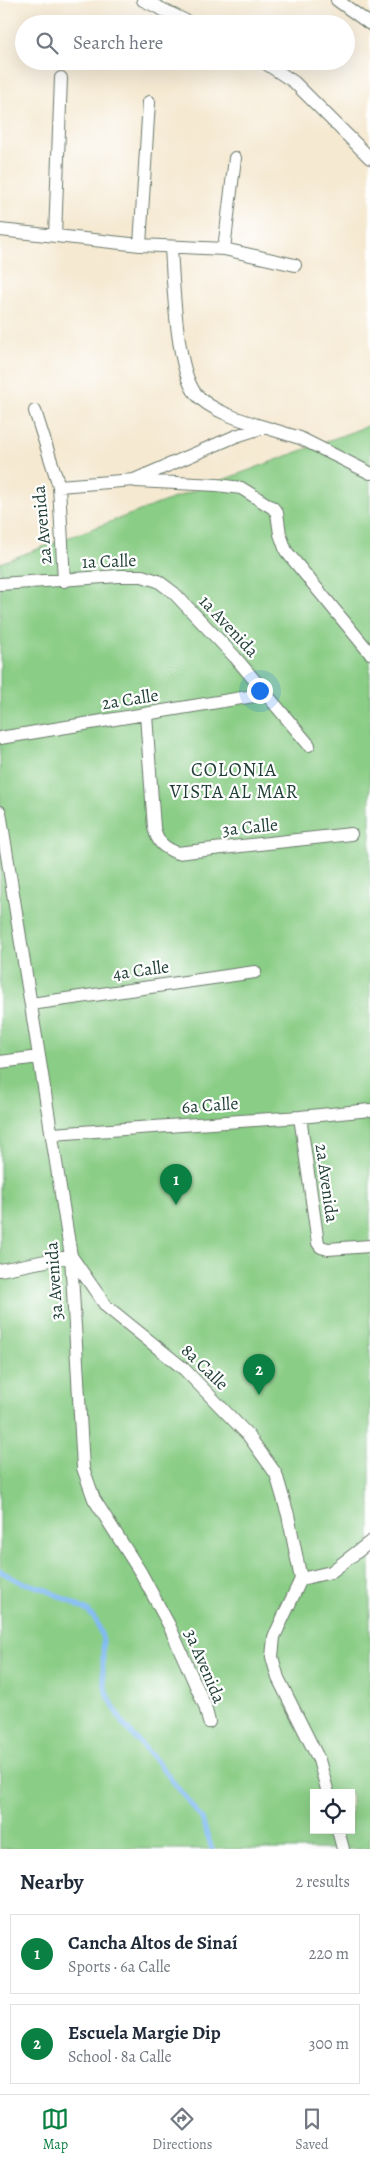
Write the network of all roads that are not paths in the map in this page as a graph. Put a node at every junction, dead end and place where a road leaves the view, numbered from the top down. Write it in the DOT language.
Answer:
graph roads {
  1 [pos="143,0"];
  2 [pos="337,0"];
  3 [pos="174,15"];
  4 [pos="370,24"];
  5 [pos="276,70"];
  6 [pos="61,78"];
  7 [pos="149,102"];
  8 [pos="236,158"];
  9 [pos="370,158"];
  10 [pos="0,230"];
  11 [pos="55,236"];
  12 [pos="140,245"];
  13 [pos="171,247"];
  14 [pos="224,249"];
  15 [pos="295,265"];
  16 [pos="35,410"];
  17 [pos="264,428"];
  18 [pos="370,473"];
  19 [pos="134,480"];
  20 [pos="59,486"];
  21 [pos="64,581"];
  22 [pos="158,581"];
  23 [pos="0,584"];
  24 [pos="370,653"];
  25 [pos="266,694"];
  26 [pos="146,715"];
  27 [pos="0,738"];
  28 [pos="309,745"];
  29 [pos="0,812"];
  30 [pos="351,834"];
  31 [pos="255,972"];
  32 [pos="31,1004"];
  33 [pos="39,1057"];
  34 [pos="0,1062"];
  35 [pos="370,1110"];
  36 [pos="300,1116"];
  37 [pos="52,1134"];
  38 [pos="370,1246"];
  39 [pos="71,1256"];
  40 [pos="0,1270"];
  41 [pos="370,1542"];
  42 [pos="301,1578"];
  43 [pos="209,1722"];
  44 [pos="327,1789"];
  45 [pos="339,1834"];
  46 [pos="342,1849"];
  1 -- 3 [label="street"];
  2 -- 4 [label="street"];
  5 -- 9 [label="street"];
  6 -- 11 [label="street"];
  7 -- 12 [label="street"];
  8 -- 14 [label="street"];
  10 -- 11 [label="street"];
  11 -- 12 [label="street"];
  12 -- 13 [label="street"];
  13 -- 14 [label="street"];
  13 -- 17 [label="street"];
  14 -- 15 [label="street"];
  16 -- 20 [label="street, 2a Avenida"];
  17 -- 18 [label="street"];
  17 -- 19 [label="street"];
  19 -- 20 [label="street"];
  19 -- 24 [label="street"];
  20 -- 21 [label="street, 2a Avenida"];
  21 -- 22 [label="street, 1a Calle"];
  21 -- 23 [label="street, 1a Calle"];
  22 -- 25 [label="street, 1a Avenida"];
  25 -- 26 [label="street, 2a Calle"];
  25 -- 28 [label="street, 1a Avenida"];
  26 -- 27 [label="street, 2a Calle"];
  26 -- 30 [label="street, 3a Calle"];
  29 -- 32 [label="street, 3a Avenida"];
  31 -- 32 [label="street, 4a Calle"];
  32 -- 33 [label="street, 3a Avenida"];
  33 -- 34 [label="street"];
  33 -- 37 [label="street, 3a Avenida"];
  35 -- 36 [label="street, 6a Calle"];
  36 -- 37 [label="street, 6a Calle"];
  36 -- 38 [label="street, 2a Avenida"];
  37 -- 39 [label="street, 3a Avenida"];
  39 -- 40 [label="street"];
  39 -- 42 [label="street, 8a Calle"];
  39 -- 43 [label="street, 3a Avenida"];
  41 -- 42 [label="street"];
  42 -- 44 [label="street"];
  45 -- 46 [label="street"];
}
